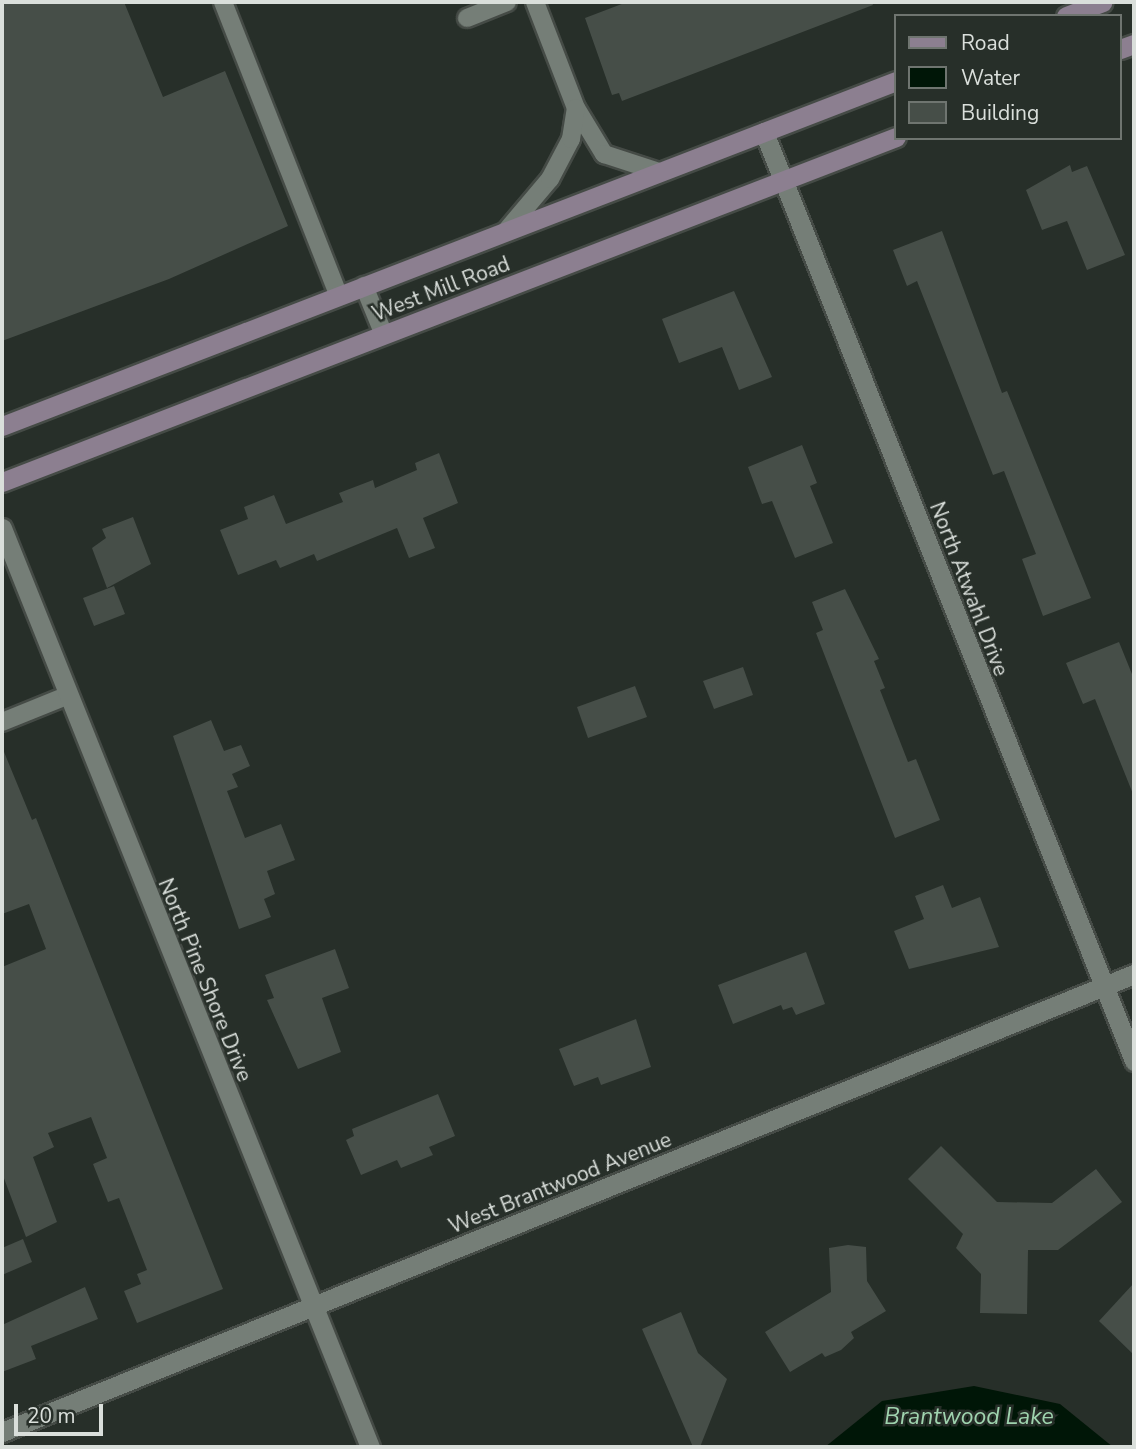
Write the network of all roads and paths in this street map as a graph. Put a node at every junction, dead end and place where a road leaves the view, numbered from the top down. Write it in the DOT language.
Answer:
graph roads {
  1 [pos="223,2"];
  2 [pos="506,2"];
  3 [pos="535,2"];
  4 [pos="1102,2"];
  5 [pos="1071,14"];
  6 [pos="467,18"];
  7 [pos="894,82"];
  8 [pos="576,108"];
  9 [pos="764,132"];
  10 [pos="894,138"];
  11 [pos="659,172"];
  12 [pos="784,181"];
  13 [pos="506,231"];
  14 [pos="364,286"];
  15 [pos="339,296"];
  16 [pos="384,335"];
  17 [pos="2,426"];
  18 [pos="2,482"];
  19 [pos="2,528"];
  20 [pos="66,696"];
  21 [pos="2,722"];
  22 [pos="1134,974"];
  23 [pos="1101,987"];
  24 [pos="1134,1061"];
  25 [pos="313,1308"];
  26 [pos="2,1432"];
  27 [pos="370,1447"];
  1 -- 15 [label="lane"];
  2 -- 6 [label="lane"];
  3 -- 8 [label="lane"];
  4 -- 5 [label="main road"];
  7 -- 9 [label="main road, West Mill Road"];
  8 -- 11 [label="lane"];
  8 -- 13 [label="lane"];
  9 -- 11 [label="main road, West Mill Road"];
  9 -- 12 [label="street, North Atwahl Drive"];
  10 -- 12 [label="main road, West Mill Road"];
  11 -- 13 [label="main road, West Mill Road"];
  12 -- 16 [label="main road, West Mill Road"];
  12 -- 23 [label="street, North Atwahl Drive"];
  13 -- 14 [label="main road, West Mill Road"];
  14 -- 15 [label="main road, West Mill Road"];
  14 -- 16 [label="lane"];
  15 -- 17 [label="main road, West Mill Road"];
  16 -- 18 [label="main road, West Mill Road"];
  19 -- 20 [label="street, North Pine Shore Drive"];
  20 -- 21 [label="lane"];
  20 -- 25 [label="street, North Pine Shore Drive"];
  22 -- 23 [label="street, West Brantwood Avenue"];
  23 -- 24 [label="street, North Atwahl Drive"];
  23 -- 25 [label="street, West Brantwood Avenue"];
  25 -- 26 [label="street, West Brantwood Avenue"];
  25 -- 27 [label="street, North Pine Shore Drive"];
}
